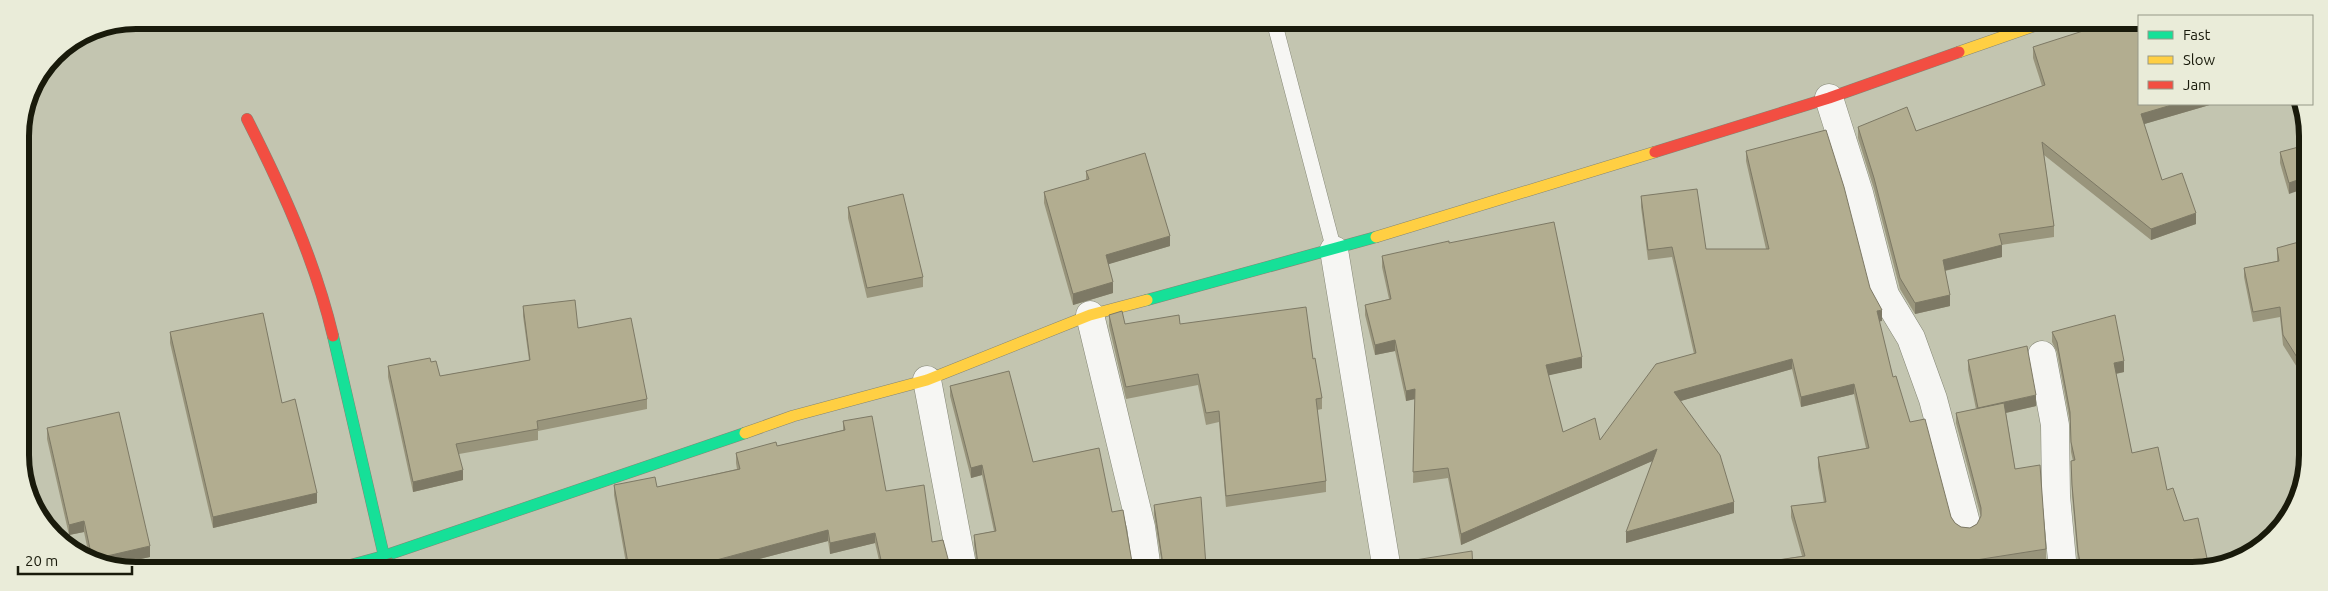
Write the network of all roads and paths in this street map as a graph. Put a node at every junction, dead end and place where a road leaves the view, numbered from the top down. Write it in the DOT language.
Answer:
graph roads {
  1 [pos="1276,29"];
  2 [pos="2023,29"];
  3 [pos="1829,98"];
  4 [pos="247,119"];
  5 [pos="1334,250"];
  6 [pos="1090,315"];
  7 [pos="2042,355"];
  8 [pos="927,380"];
  9 [pos="1966,523"];
  10 [pos="384,556"];
  11 [pos="362,562"];
  12 [pos="961,562"];
  13 [pos="1146,562"];
  14 [pos="1386,562"];
  15 [pos="2062,562"];
  1 -- 5 [label="lane"];
  2 -- 3 [label="street"];
  3 -- 5 [label="street"];
  3 -- 9 [label="street"];
  4 -- 10 [label="street"];
  5 -- 6 [label="street"];
  5 -- 14 [label="street"];
  6 -- 8 [label="street"];
  6 -- 13 [label="street"];
  7 -- 15 [label="street"];
  8 -- 10 [label="street"];
  8 -- 12 [label="street"];
  10 -- 11 [label="street"];
}
